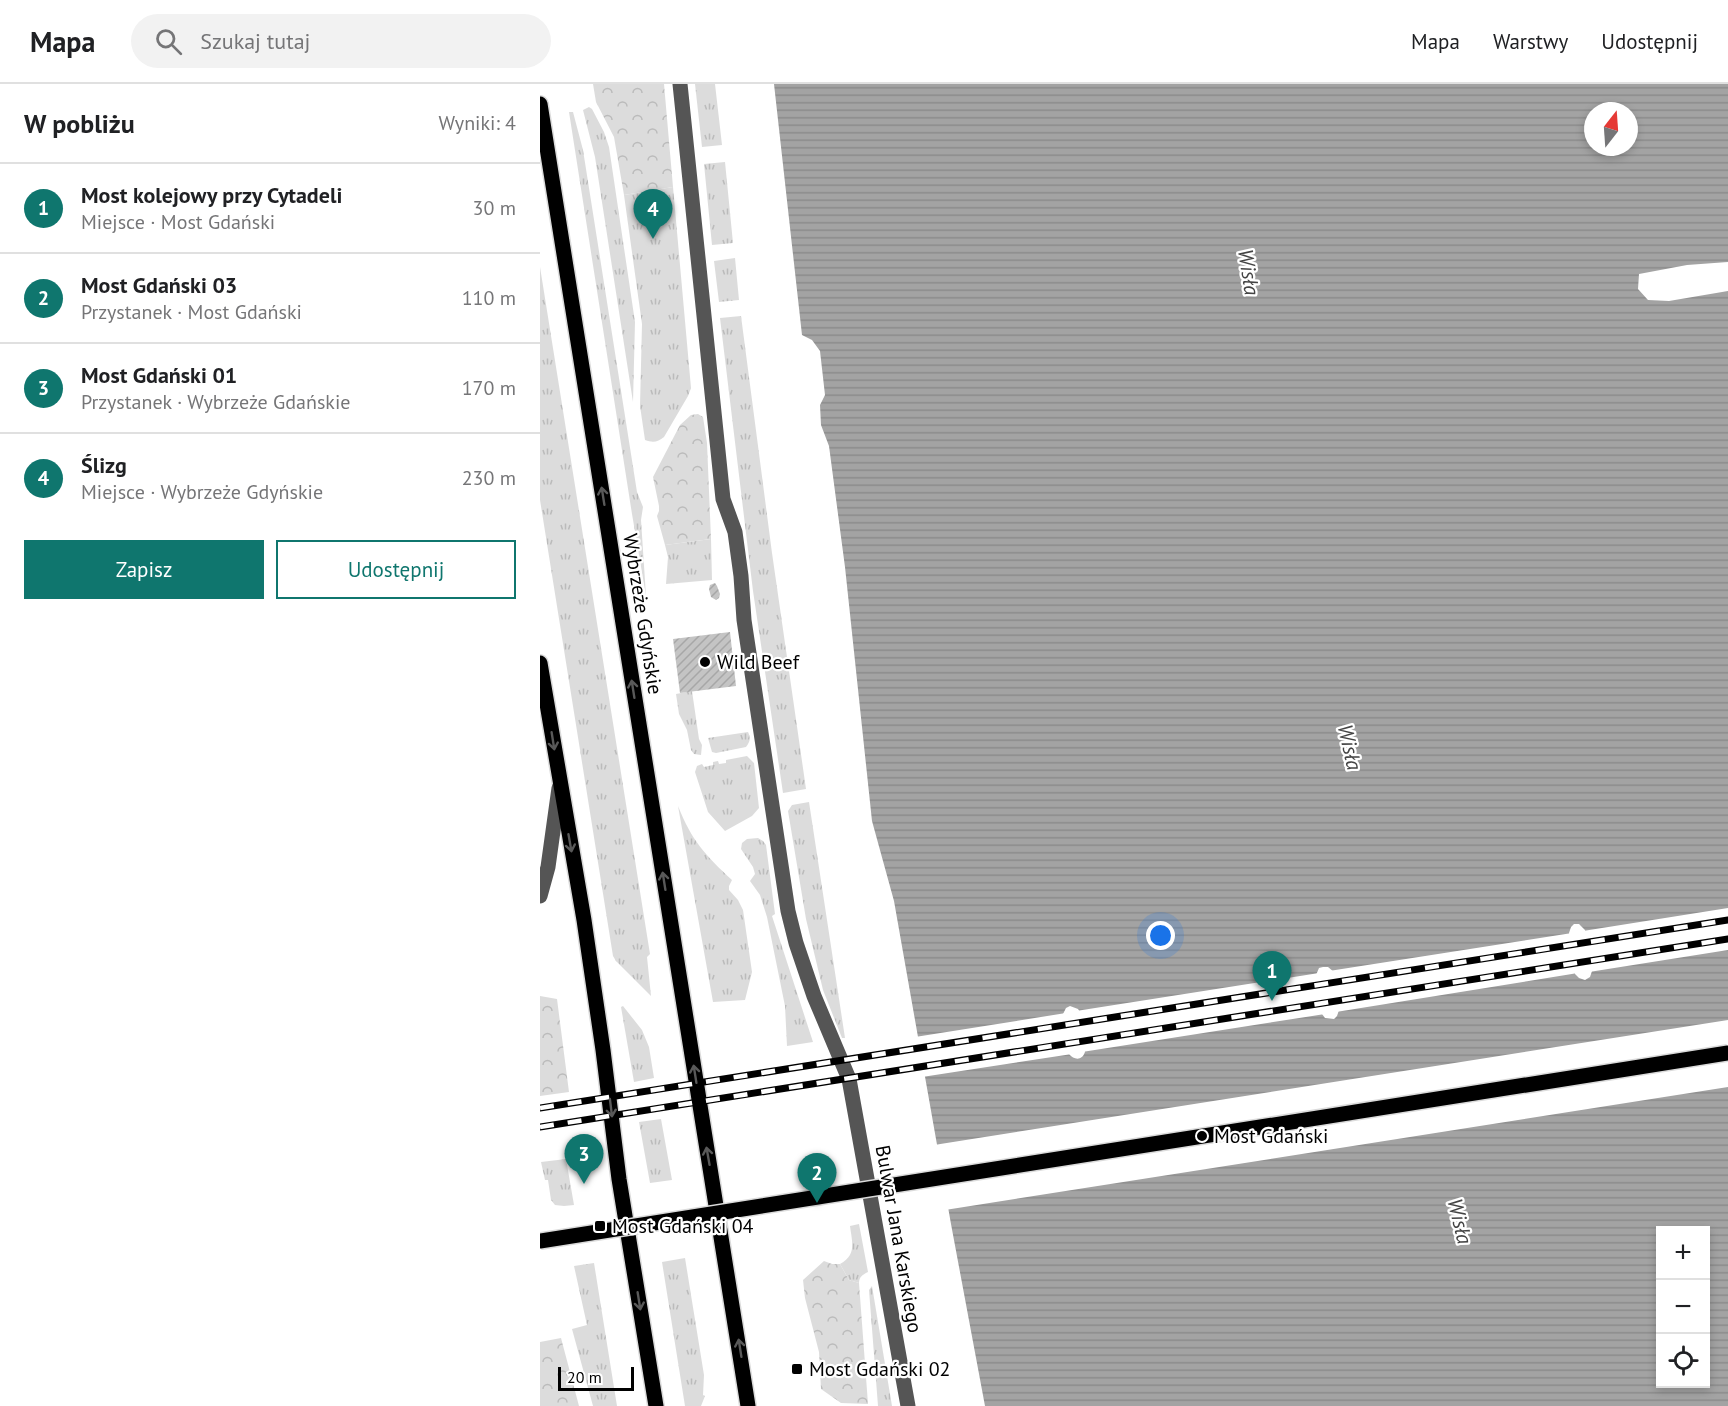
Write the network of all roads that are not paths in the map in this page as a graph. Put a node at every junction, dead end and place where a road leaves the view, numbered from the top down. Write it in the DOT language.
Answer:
graph roads {
  1 [pos="680,84"];
  2 [pos="540,104"];
  3 [pos="540,663"];
  4 [pos="560,785"];
  5 [pos="540,896"];
  6 [pos="1728,1053"];
  7 [pos="540,1241"];
  8 [pos="656,1406"];
  9 [pos="748,1406"];
  10 [pos="908,1406"];
  1 -- 10 [label="street, Bulwar Jana Karskiego"];
  9 -- 2 [label="main road, Wybrzeże Gdyńskie, one-way"];
  3 -- 4 [label="main road, one-way"];
  4 -- 5 [label="street"];
  4 -- 8 [label="main road, one-way"];
  6 -- 7 [label="main road, bridge"];
}
